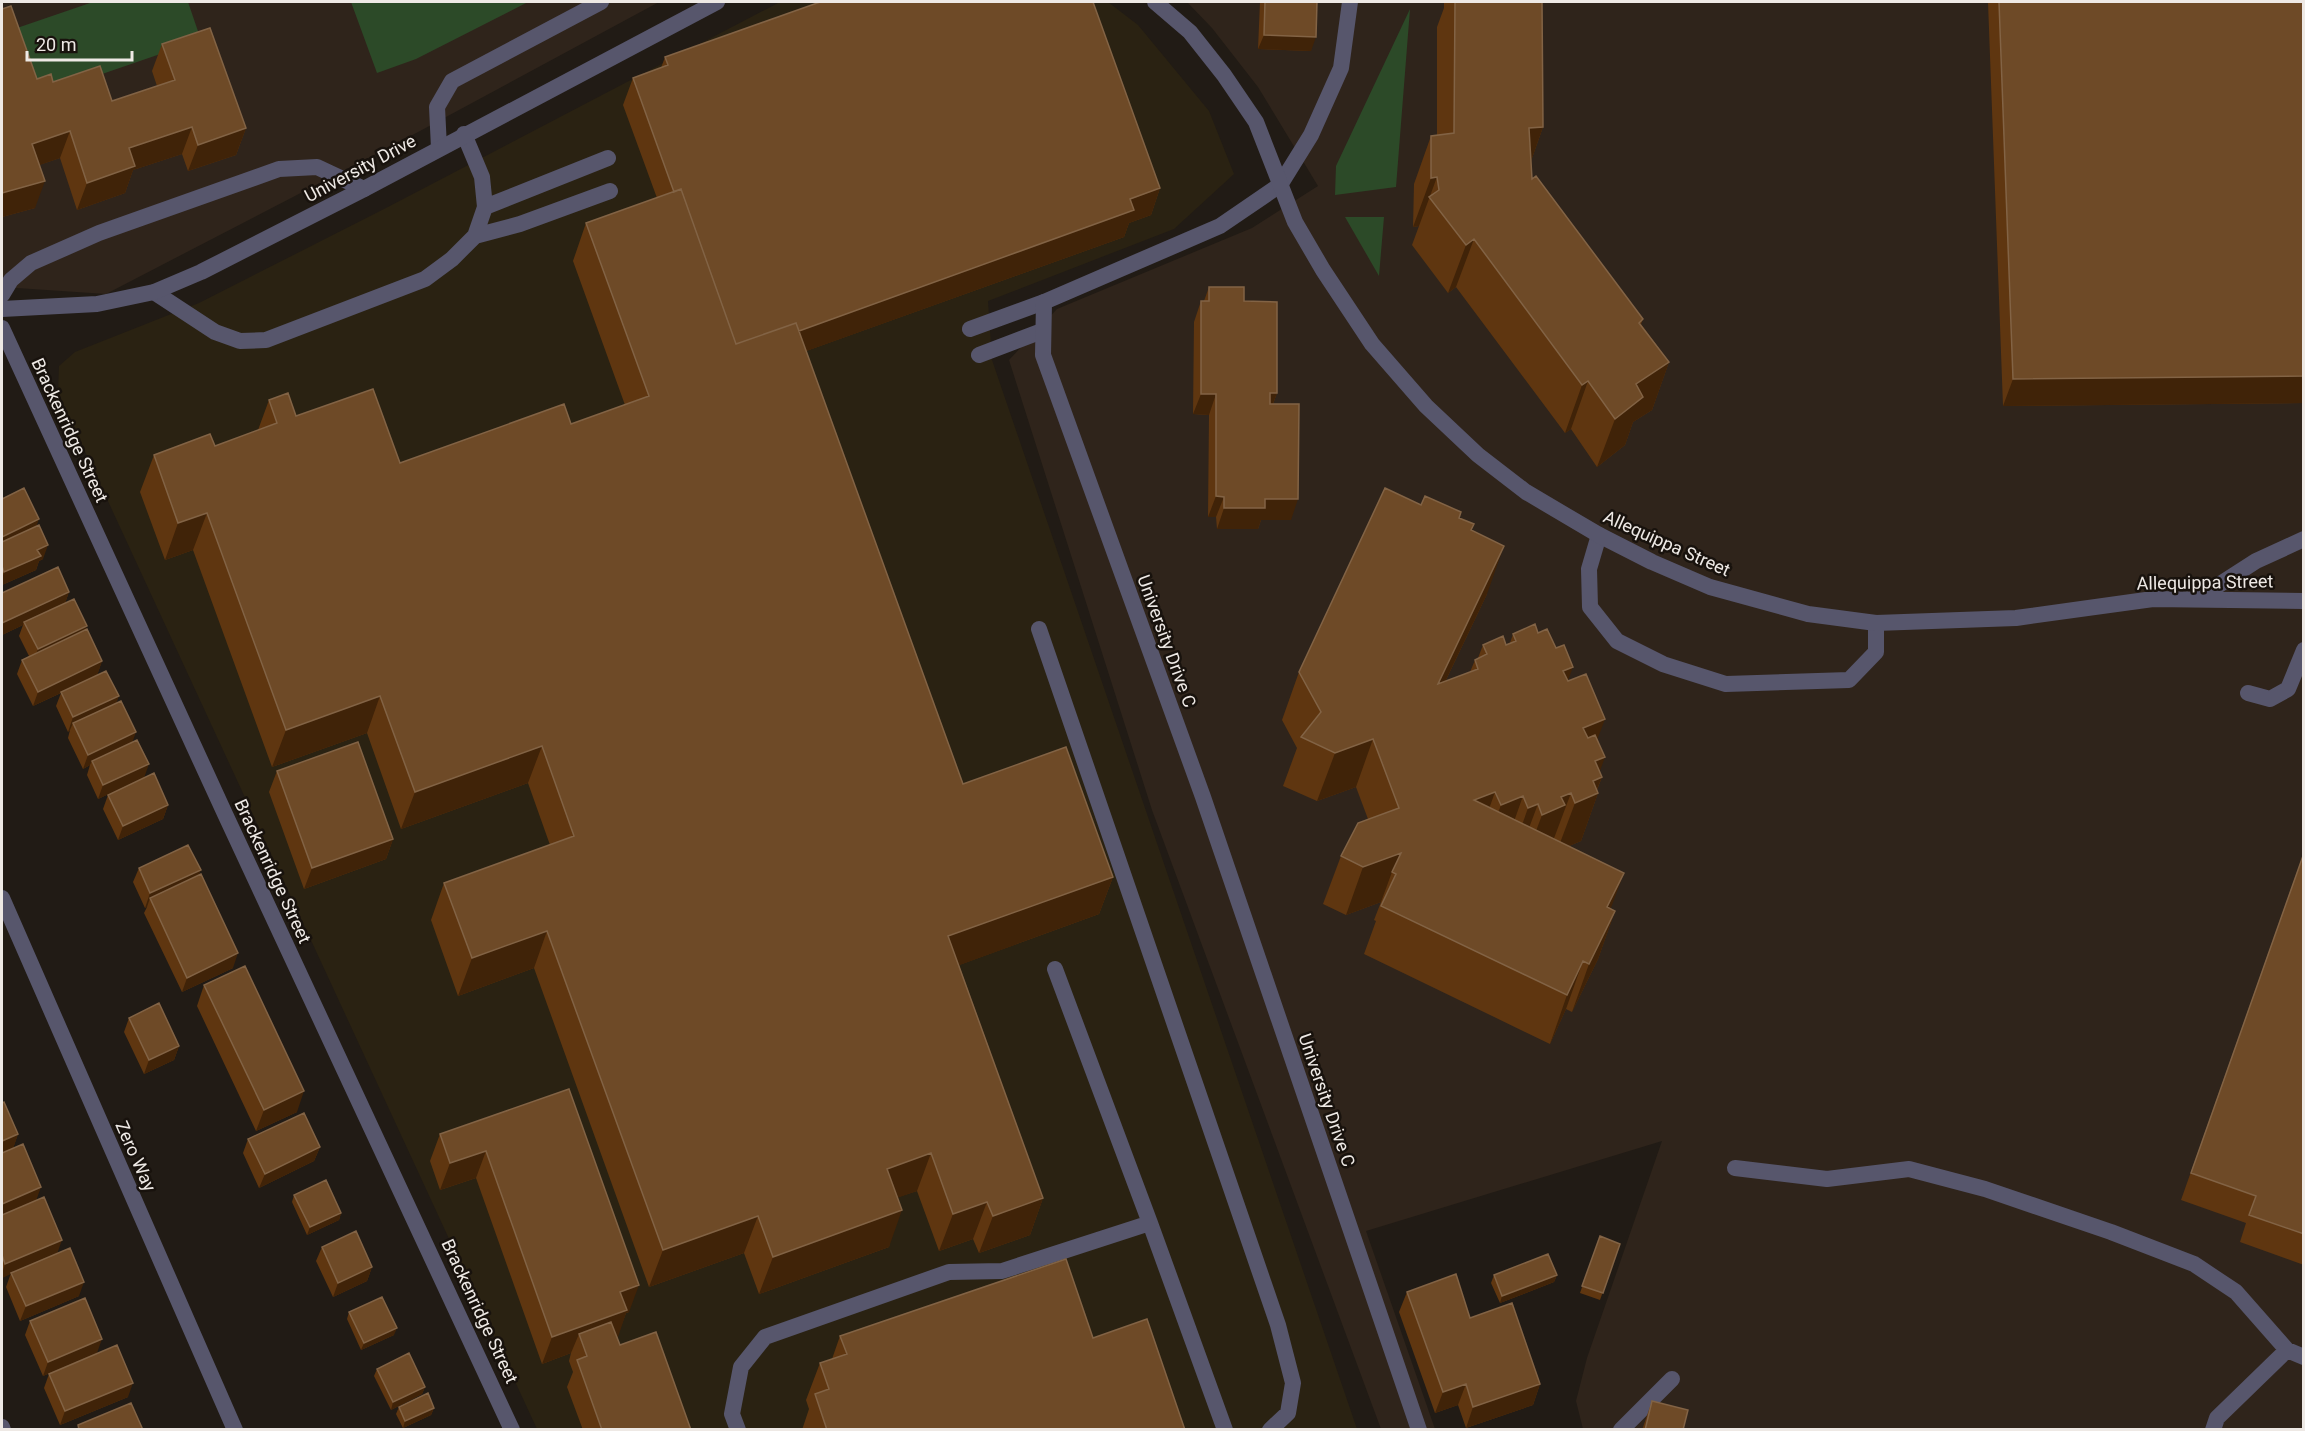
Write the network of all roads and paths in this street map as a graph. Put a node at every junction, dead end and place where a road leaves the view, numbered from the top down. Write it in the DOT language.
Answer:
graph roads {
  1 [pos="601,2"];
  2 [pos="717,2"];
  3 [pos="1155,2"];
  4 [pos="1350,2"];
  5 [pos="465,134"];
  6 [pos="439,148"];
  7 [pos="608,158"];
  8 [pos="1280,185"];
  9 [pos="364,189"];
  10 [pos="610,191"];
  11 [pos="485,207"];
  12 [pos="475,236"];
  13 [pos="154,292"];
  14 [pos="2,296"];
  15 [pos="1044,302"];
  16 [pos="2,309"];
  17 [pos="2,328"];
  18 [pos="970,329"];
  19 [pos="1042,331"];
  20 [pos="979,355"];
  21 [pos="1599,535"];
  22 [pos="2304,539"];
  23 [pos="2197,599"];
  24 [pos="2304,601"];
  25 [pos="1876,622"];
  26 [pos="1039,629"];
  27 [pos="2304,650"];
  28 [pos="2248,693"];
  29 [pos="2,898"];
  30 [pos="1055,969"];
  31 [pos="1735,1168"];
  32 [pos="1150,1223"];
  33 [pos="2287,1350"];
  34 [pos="2304,1357"];
  35 [pos="1672,1378"];
  36 [pos="235,1430"];
  37 [pos="512,1430"];
  38 [pos="738,1430"];
  39 [pos="1225,1430"];
  40 [pos="1270,1430"];
  41 [pos="1419,1430"];
  42 [pos="1621,1430"];
  43 [pos="2213,1430"];
  1 -- 6 [label="street"];
  2 -- 5 [label="street, University Drive"];
  3 -- 8 [label="street"];
  4 -- 8 [label="street"];
  5 -- 6 [label="street, University Drive"];
  5 -- 11 [label="street"];
  6 -- 9 [label="street, University Drive"];
  7 -- 11 [label="street"];
  8 -- 15 [label="street"];
  8 -- 21 [label="street, Allequippa Street"];
  9 -- 13 [label="street, University Drive"];
  9 -- 14 [label="street"];
  10 -- 12 [label="street"];
  11 -- 12 [label="street"];
  12 -- 13 [label="street"];
  13 -- 16 [label="street, University Drive"];
  15 -- 18 [label="street"];
  15 -- 19 [label="street, University Drive C"];
  17 -- 37 [label="street, Brackenridge Street"];
  19 -- 20 [label="street"];
  19 -- 41 [label="street, University Drive C"];
  21 -- 25 [label="street, Allequippa Street"];
  21 -- 25 [label="street"];
  22 -- 23 [label="street"];
  23 -- 24 [label="street, Allequippa Street"];
  23 -- 25 [label="street, Allequippa Street"];
  26 -- 40 [label="street"];
  27 -- 28 [label="street"];
  29 -- 36 [label="street, Zero Way"];
  30 -- 32 [label="street"];
  31 -- 33 [label="street"];
  32 -- 38 [label="street"];
  32 -- 39 [label="street"];
  33 -- 34 [label="street"];
  33 -- 43 [label="street"];
  35 -- 42 [label="street"];
}
